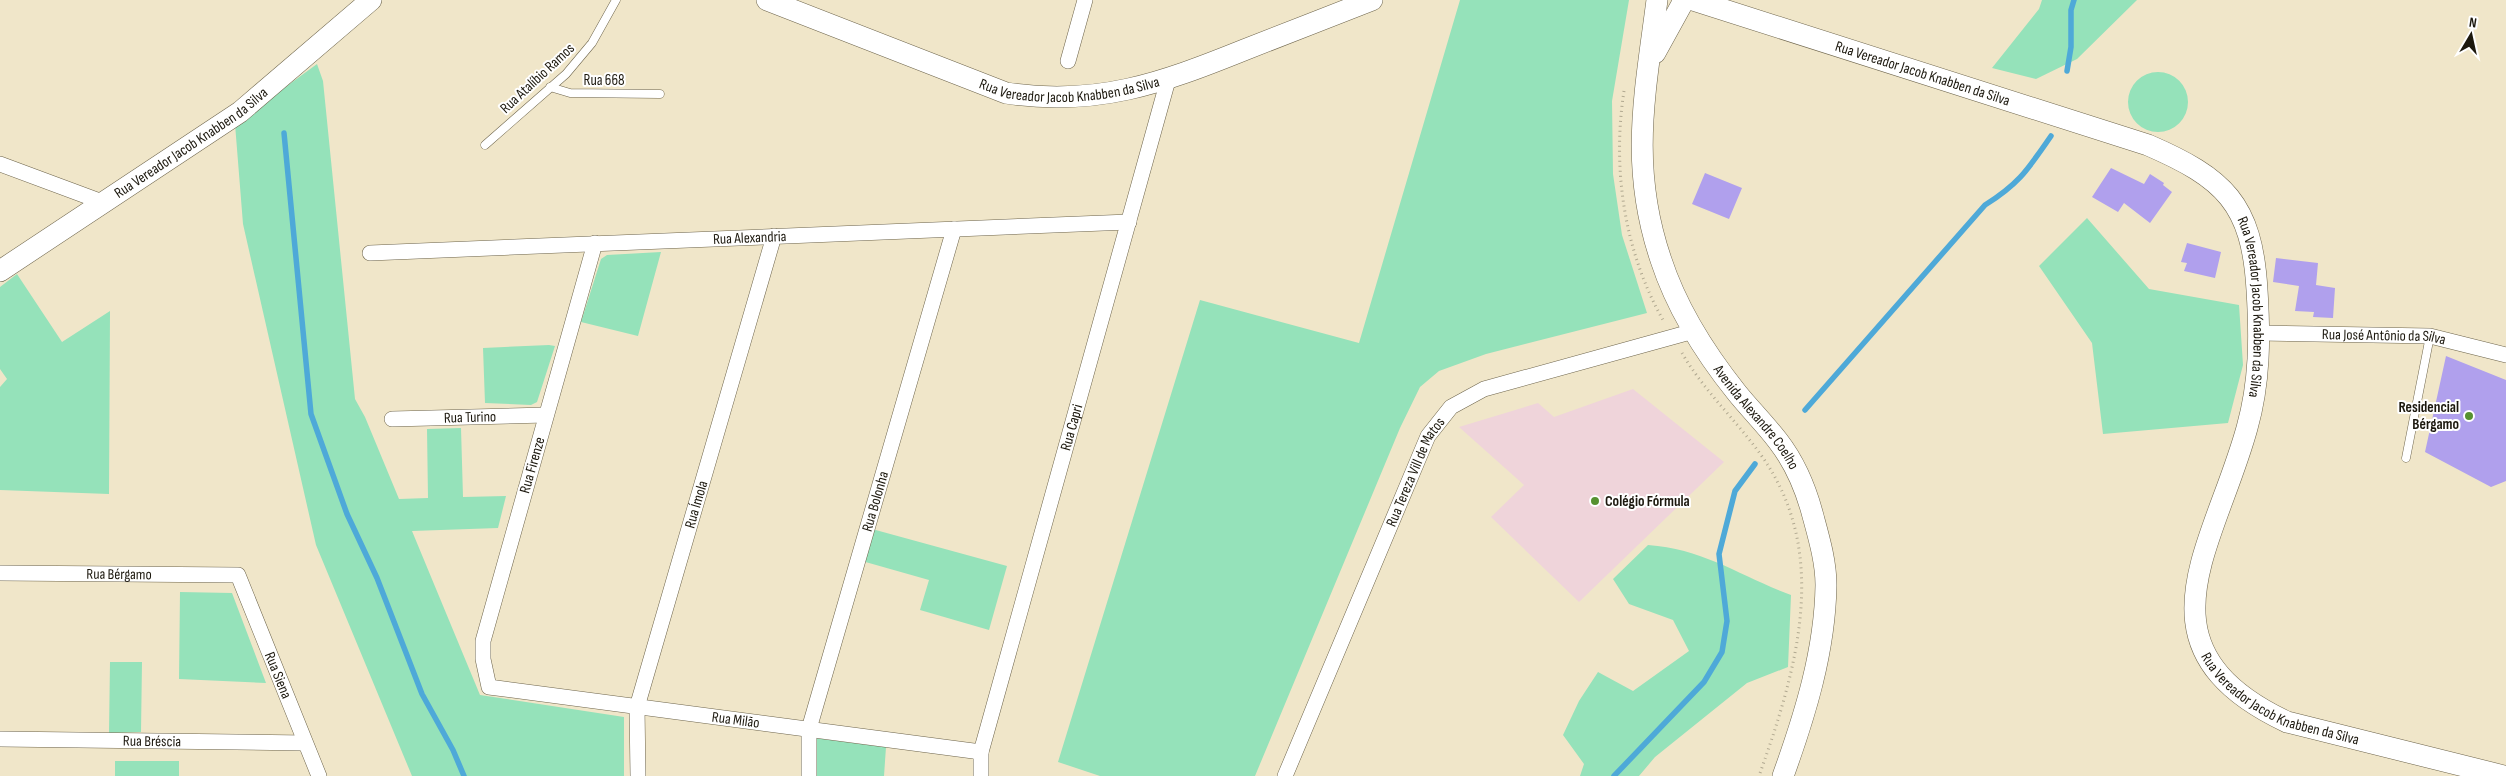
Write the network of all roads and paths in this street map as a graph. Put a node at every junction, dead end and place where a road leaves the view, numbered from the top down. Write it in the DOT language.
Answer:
graph roads {
  1 [pos="371,0"];
  2 [pos="616,0"];
  3 [pos="767,0"];
  4 [pos="1085,0"];
  5 [pos="1372,0"];
  6 [pos="1659,0"];
  7 [pos="1687,1"];
  8 [pos="1068,61"];
  9 [pos="1649,64"];
  10 [pos="1168,80"];
  11 [pos="550,87"];
  12 [pos="660,94"];
  13 [pos="485,145"];
  14 [pos="0,164"];
  15 [pos="105,203"];
  16 [pos="1129,222"];
  17 [pos="954,229"];
  18 [pos="774,236"];
  19 [pos="594,243"];
  20 [pos="370,253"];
  21 [pos="0,271"];
  22 [pos="1694,332"];
  23 [pos="2260,333"];
  24 [pos="2430,336"];
  25 [pos="2506,355"];
  26 [pos="546,415"];
  27 [pos="392,419"];
  28 [pos="2406,458"];
  29 [pos="0,573"];
  30 [pos="238,575"];
  31 [pos="489,687"];
  32 [pos="637,707"];
  33 [pos="809,729"];
  34 [pos="0,739"];
  35 [pos="305,743"];
  36 [pos="981,752"];
  37 [pos="2474,773"];
  38 [pos="319,776"];
  39 [pos="638,776"];
  40 [pos="809,776"];
  41 [pos="981,776"];
  42 [pos="1285,776"];
  43 [pos="1783,776"];
  44 [pos="2504,776"];
  1 -- 15 [label="main road, Rua Vereador Jacob Knabben da Silva"];
  2 -- 11 [label="lane, Rua Atalíbio Ramos"];
  3 -- 10 [label="main road, Rua Vereador Jacob Knabben da Silva"];
  4 -- 8 [label="street"];
  5 -- 10 [label="main road, Rua Vereador Jacob Knabben da Silva"];
  6 -- 7 [label="main road, Rua Vereador Jacob Knabben da Silva"];
  6 -- 9 [label="main road, Avenida Alexandre Coelho"];
  7 -- 9 [label="main road, Avenida Alexandre Coelho"];
  7 -- 23 [label="main road, Rua Vereador Jacob Knabben da Silva"];
  9 -- 22 [label="main road, Avenida Alexandre Coelho"];
  10 -- 16 [label="street, Rua Capri"];
  11 -- 12 [label="lane, Rua 668"];
  11 -- 13 [label="lane, Rua Atalíbio Ramos"];
  14 -- 15 [label="street"];
  15 -- 21 [label="main road, Rua Vereador Jacob Knabben da Silva"];
  16 -- 17 [label="street, Rua Alexandria"];
  16 -- 36 [label="street, Rua Capri"];
  17 -- 18 [label="street, Rua Alexandria"];
  17 -- 33 [label="street, Rua Bolonha"];
  18 -- 19 [label="street, Rua Alexandria"];
  18 -- 32 [label="street, Rua Ímola"];
  19 -- 20 [label="street, Rua Alexandria"];
  19 -- 26 [label="street, Rua Firenze"];
  22 -- 42 [label="street, Rua Tereza Vill de Matos"];
  22 -- 43 [label="main road, Avenida Alexandre Coelho"];
  23 -- 24 [label="street, Rua José Antônio da Silva"];
  23 -- 37 [label="main road, Rua Vereador Jacob Knabben da Silva"];
  24 -- 25 [label="street, Rua José Antônio da Silva"];
  24 -- 28 [label="lane"];
  26 -- 27 [label="street, Rua Turino"];
  26 -- 31 [label="street, Rua Firenze"];
  29 -- 30 [label="street, Rua Bérgamo"];
  30 -- 35 [label="street, Rua Siena"];
  31 -- 32 [label="street, Rua Milão"];
  32 -- 33 [label="street, Rua Milão"];
  32 -- 39 [label="street, Rua Ímola"];
  33 -- 36 [label="street, Rua Milão"];
  33 -- 40 [label="street, Rua Bolonha"];
  34 -- 35 [label="street, Rua Bréscia"];
  35 -- 38 [label="street, Rua Siena"];
  36 -- 41 [label="street, Rua Capri"];
  37 -- 44 [label="main road, Rua Vereador Jacob Knabben da Silva"];
}
